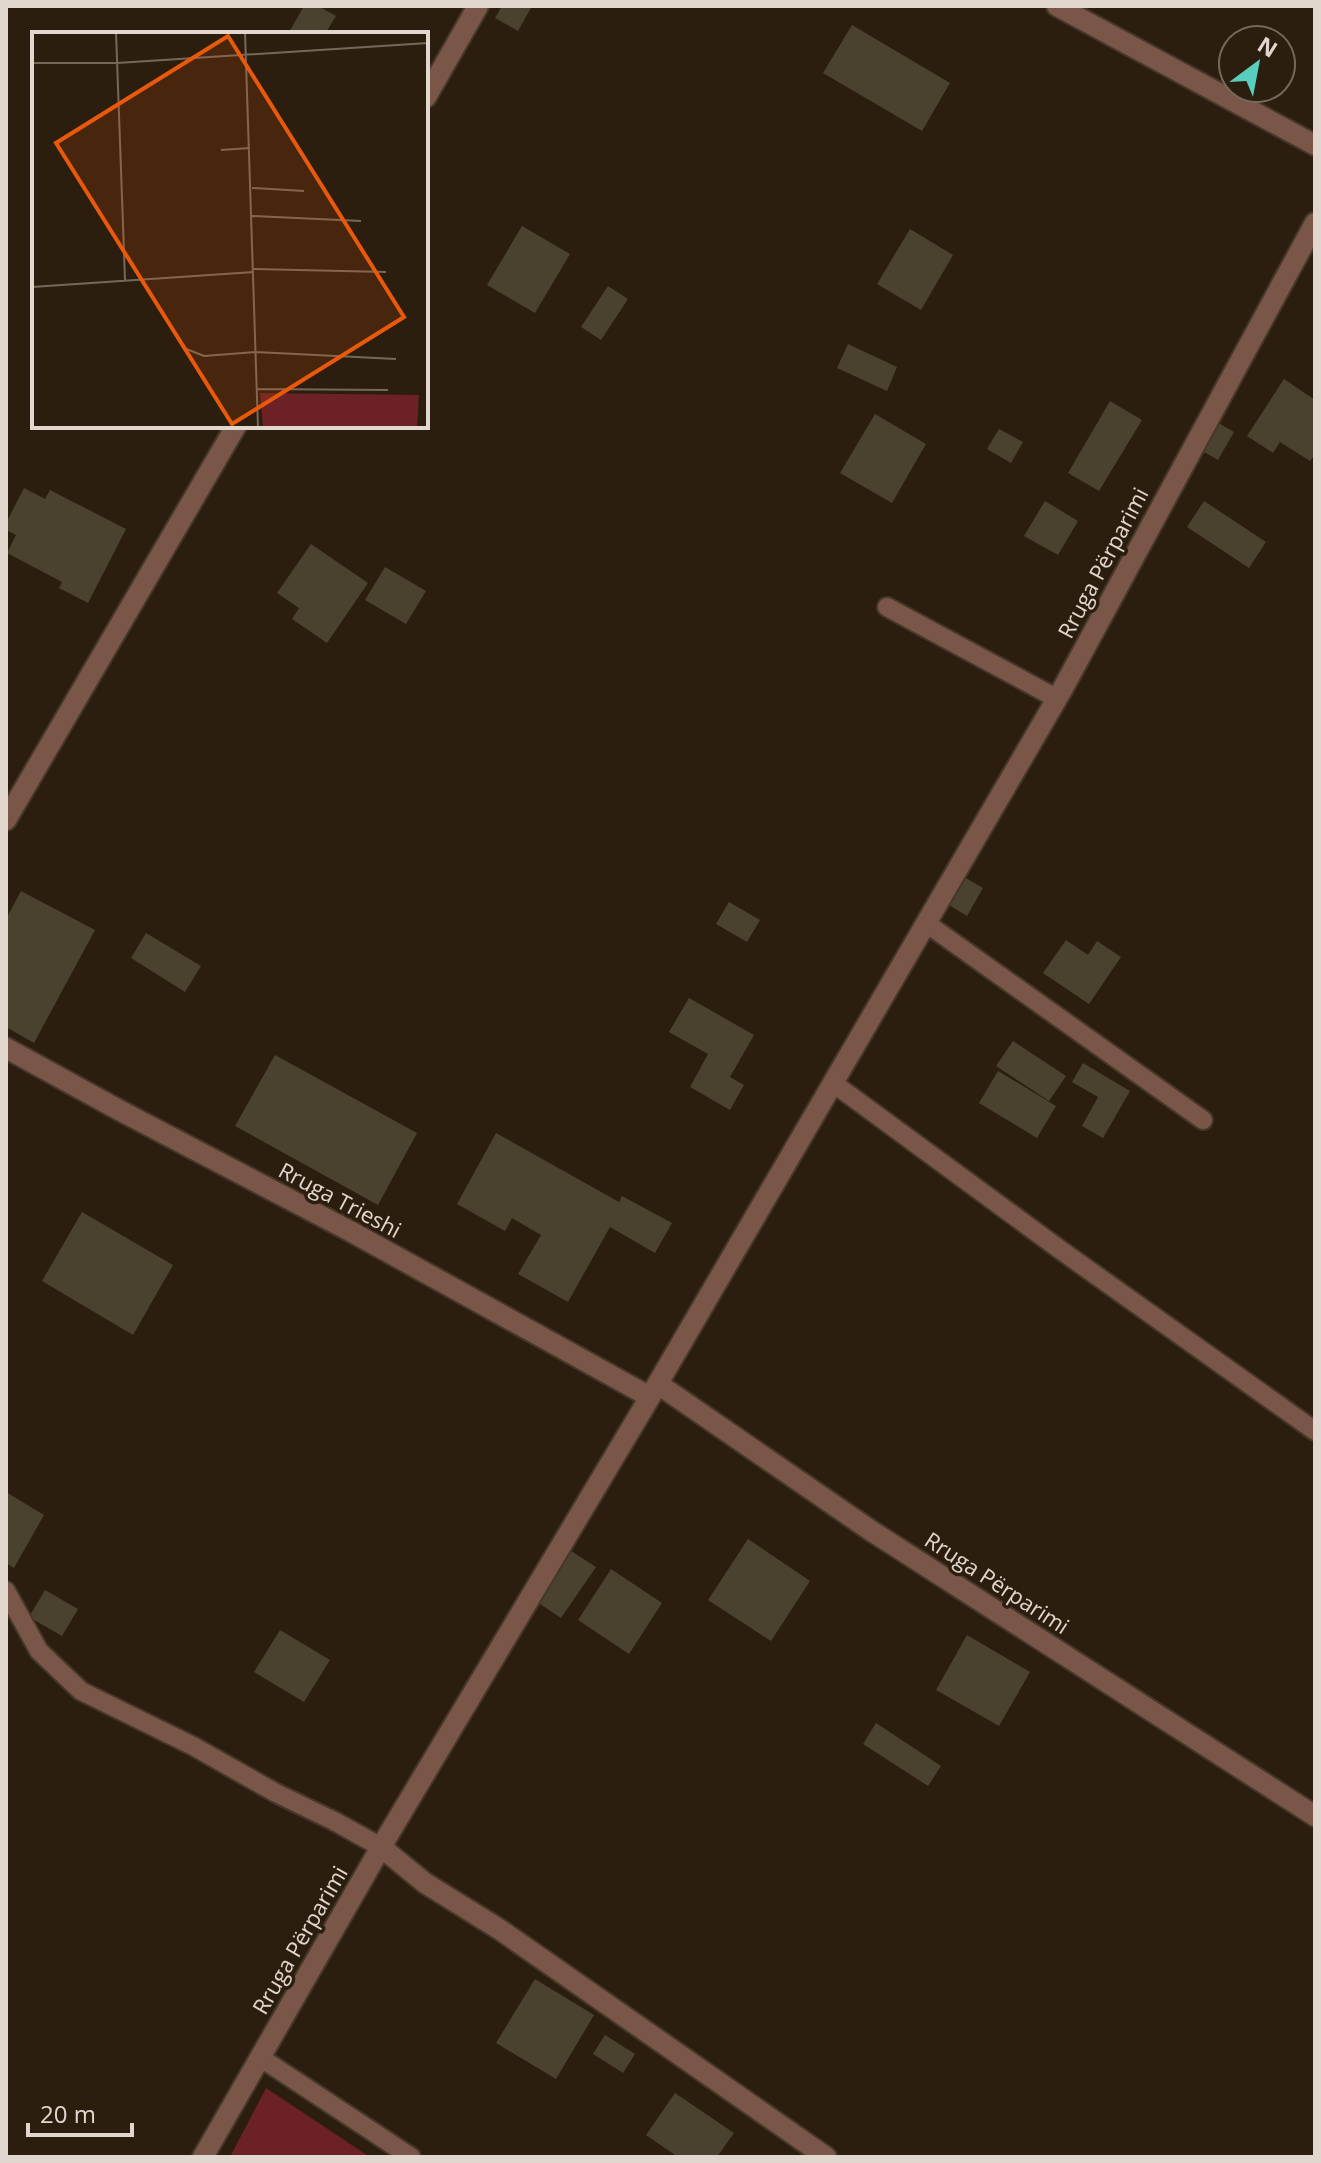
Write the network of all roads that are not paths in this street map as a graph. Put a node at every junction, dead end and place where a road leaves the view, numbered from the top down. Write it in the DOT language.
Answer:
graph roads {
  1 [pos="478,6"];
  2 [pos="1057,6"];
  3 [pos="428,94"];
  4 [pos="1315,145"];
  5 [pos="1315,223"];
  6 [pos="235,428"];
  7 [pos="887,607"];
  8 [pos="1056,698"];
  9 [pos="6,820"];
  10 [pos="926,923"];
  11 [pos="6,1048"];
  12 [pos="833,1083"];
  13 [pos="1203,1120"];
  14 [pos="654,1390"];
  15 [pos="1315,1431"];
  16 [pos="6,1591"];
  17 [pos="1315,1816"];
  18 [pos="381,1847"];
  19 [pos="261,2058"];
  20 [pos="203,2157"];
  21 [pos="411,2157"];
  22 [pos="826,2157"];
  1 -- 3 [label="street"];
  2 -- 4 [label="street"];
  5 -- 8 [label="street, Rruga Përparimi"];
  6 -- 9 [label="street"];
  7 -- 8 [label="lane"];
  8 -- 10 [label="street, Rruga Përparimi"];
  10 -- 12 [label="street, Rruga Përparimi"];
  10 -- 13 [label="lane"];
  11 -- 14 [label="street, Rruga Trieshi"];
  12 -- 14 [label="street, Rruga Përparimi"];
  12 -- 15 [label="lane"];
  14 -- 17 [label="street, Rruga Përparimi"];
  14 -- 18 [label="street, Rruga Përparimi"];
  16 -- 18 [label="lane"];
  18 -- 19 [label="street, Rruga Përparimi"];
  18 -- 22 [label="street"];
  19 -- 20 [label="street, Rruga Përparimi"];
  19 -- 21 [label="lane"];
}
